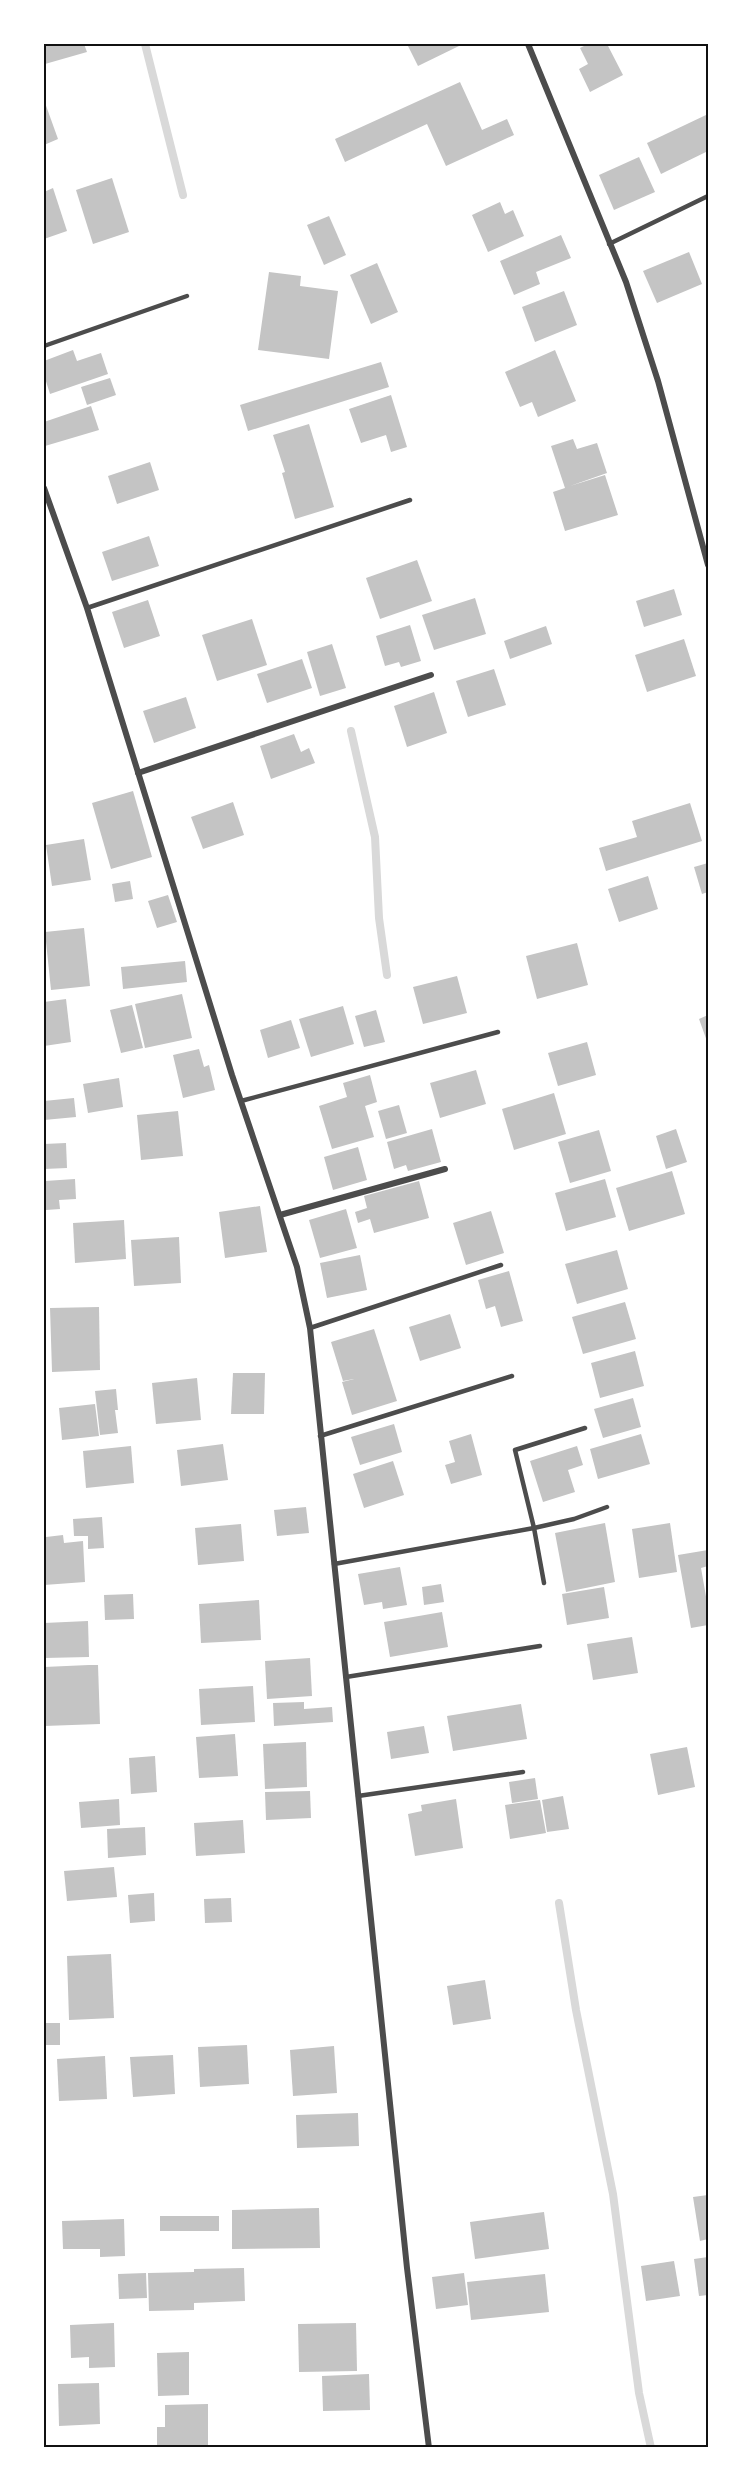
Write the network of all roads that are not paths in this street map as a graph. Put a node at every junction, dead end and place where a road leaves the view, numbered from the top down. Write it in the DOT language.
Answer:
graph roads {
  1 [pos="528,44"];
  2 [pos="708,196"];
  3 [pos="609,244"];
  4 [pos="187,296"];
  5 [pos="44,346"];
  6 [pos="44,488"];
  7 [pos="410,500"];
  8 [pos="708,565"];
  9 [pos="87,608"];
  10 [pos="431,675"];
  11 [pos="138,773"];
  12 [pos="498,1032"];
  13 [pos="241,1101"];
  14 [pos="445,1169"];
  15 [pos="280,1215"];
  16 [pos="501,1265"];
  17 [pos="310,1328"];
  18 [pos="512,1376"];
  19 [pos="585,1428"];
  20 [pos="320,1436"];
  21 [pos="607,1507"];
  22 [pos="534,1528"];
  23 [pos="334,1564"];
  24 [pos="544,1582"];
  25 [pos="540,1646"];
  26 [pos="346,1677"];
  27 [pos="523,1772"];
  28 [pos="358,1796"];
  29 [pos="429,2448"];
  1 -- 3 [label="street"];
  2 -- 3 [label="lane"];
  3 -- 8 [label="street"];
  4 -- 5 [label="lane"];
  6 -- 9 [label="street"];
  7 -- 9 [label="lane"];
  9 -- 11 [label="street"];
  10 -- 11 [label="street"];
  11 -- 13 [label="street"];
  12 -- 13 [label="lane"];
  13 -- 15 [label="street"];
  14 -- 15 [label="street"];
  15 -- 17 [label="street"];
  16 -- 17 [label="lane"];
  17 -- 20 [label="street"];
  18 -- 20 [label="lane"];
  19 -- 22 [label="lane"];
  20 -- 23 [label="street"];
  21 -- 22 [label="lane"];
  22 -- 23 [label="lane"];
  22 -- 24 [label="lane"];
  23 -- 26 [label="street"];
  25 -- 26 [label="lane"];
  26 -- 28 [label="street"];
  27 -- 28 [label="lane"];
  28 -- 29 [label="street"];
}
